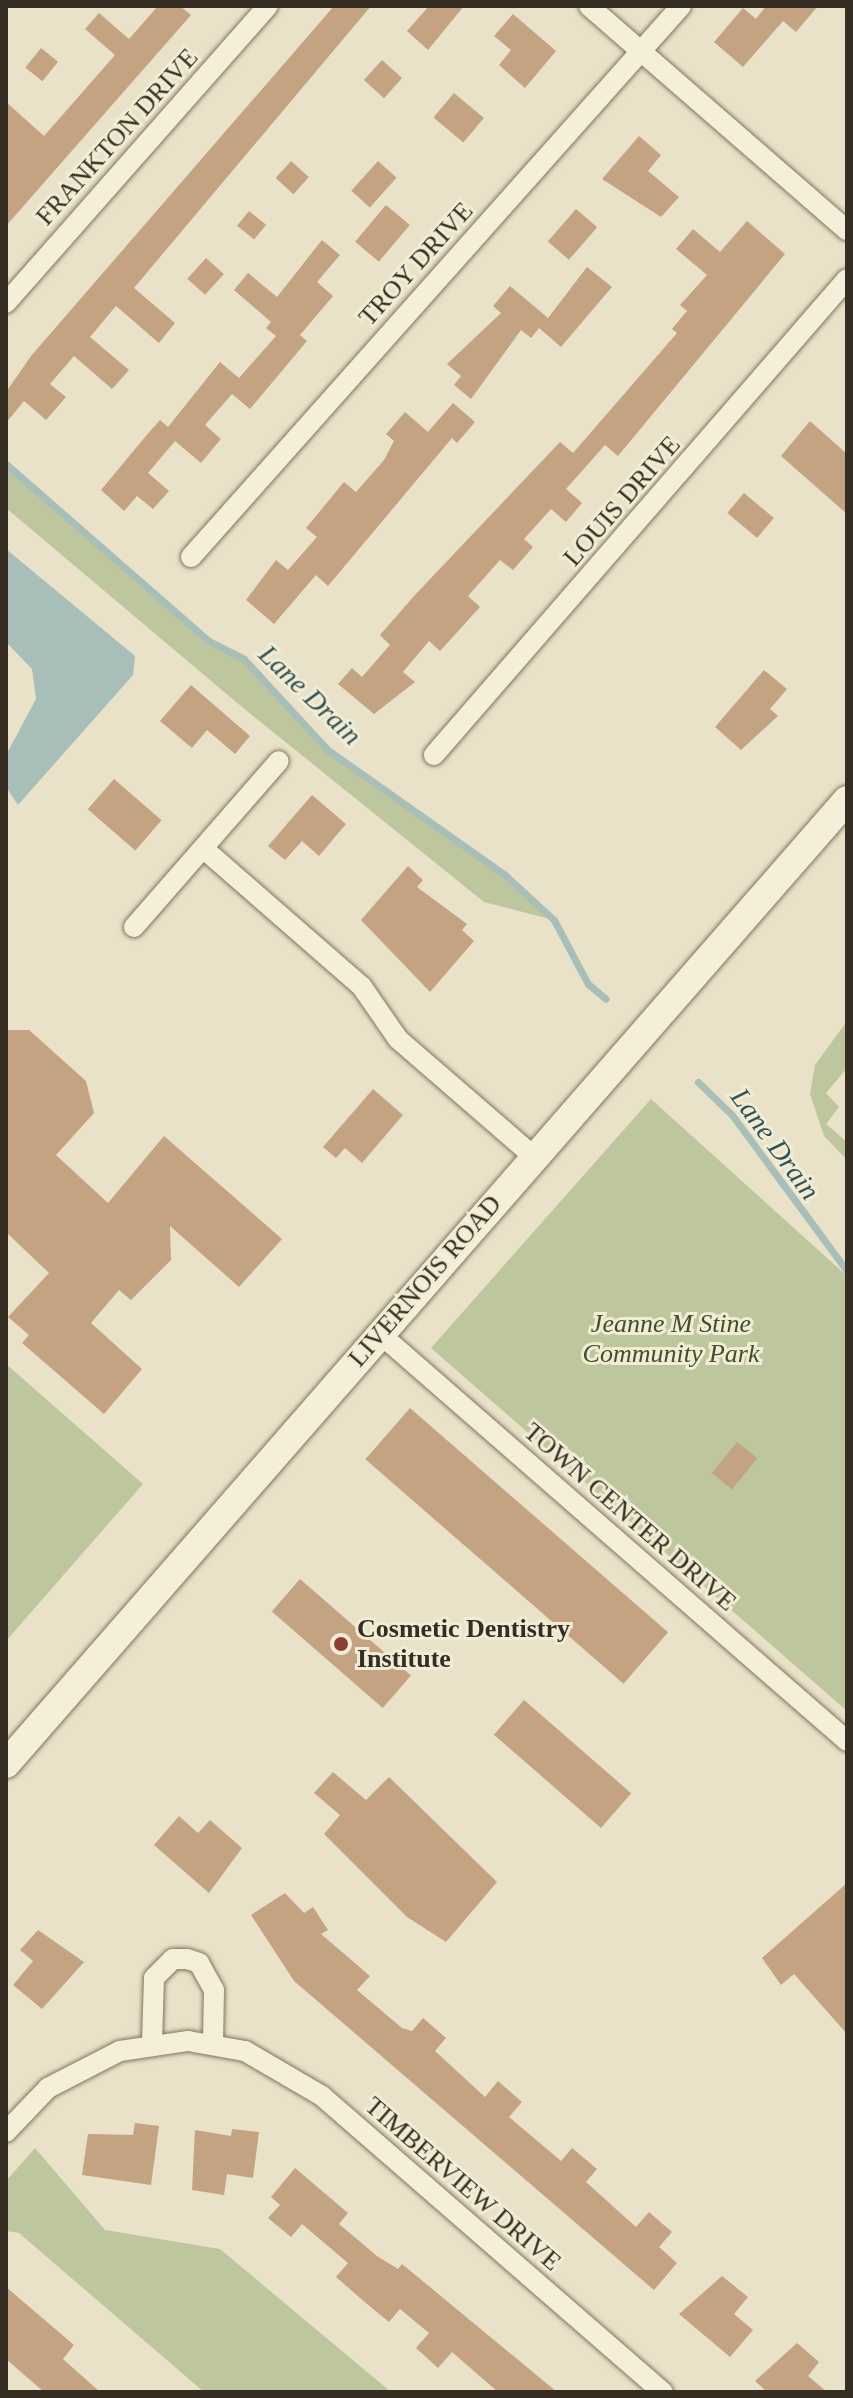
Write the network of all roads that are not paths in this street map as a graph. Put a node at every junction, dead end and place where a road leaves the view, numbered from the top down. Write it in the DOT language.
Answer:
graph roads {
  1 [pos="268,6"];
  2 [pos="589,6"];
  3 [pos="681,6"];
  4 [pos="640,51"];
  5 [pos="847,230"];
  6 [pos="847,279"];
  7 [pos="6,303"];
  8 [pos="191,557"];
  9 [pos="434,755"];
  10 [pos="279,761"];
  11 [pos="847,800"];
  12 [pos="204,849"];
  13 [pos="134,927"];
  14 [pos="534,1157"];
  15 [pos="379,1333"];
  16 [pos="847,1741"];
  17 [pos="6,1764"];
  18 [pos="152,2042"];
  19 [pos="213,2044"];
  20 [pos="6,2132"];
  21 [pos="663,2392"];
  1 -- 7 [label="street, FRANKTON DRIVE"];
  2 -- 4 [label="street"];
  3 -- 4 [label="street, TROY DRIVE"];
  4 -- 5 [label="street"];
  4 -- 8 [label="street, TROY DRIVE"];
  6 -- 9 [label="street, LOUIS DRIVE"];
  10 -- 12 [label="street"];
  11 -- 14 [label="main road, LIVERNOIS ROAD"];
  12 -- 13 [label="street"];
  12 -- 14 [label="street"];
  14 -- 15 [label="main road, LIVERNOIS ROAD"];
  15 -- 16 [label="street, TOWN CENTER DRIVE"];
  15 -- 17 [label="main road, LIVERNOIS ROAD"];
  18 -- 19 [label="street, TIMBERVIEW DRIVE"];
  18 -- 19 [label="street"];
  18 -- 20 [label="street, TIMBERVIEW DRIVE"];
  19 -- 21 [label="street, TIMBERVIEW DRIVE"];
}
